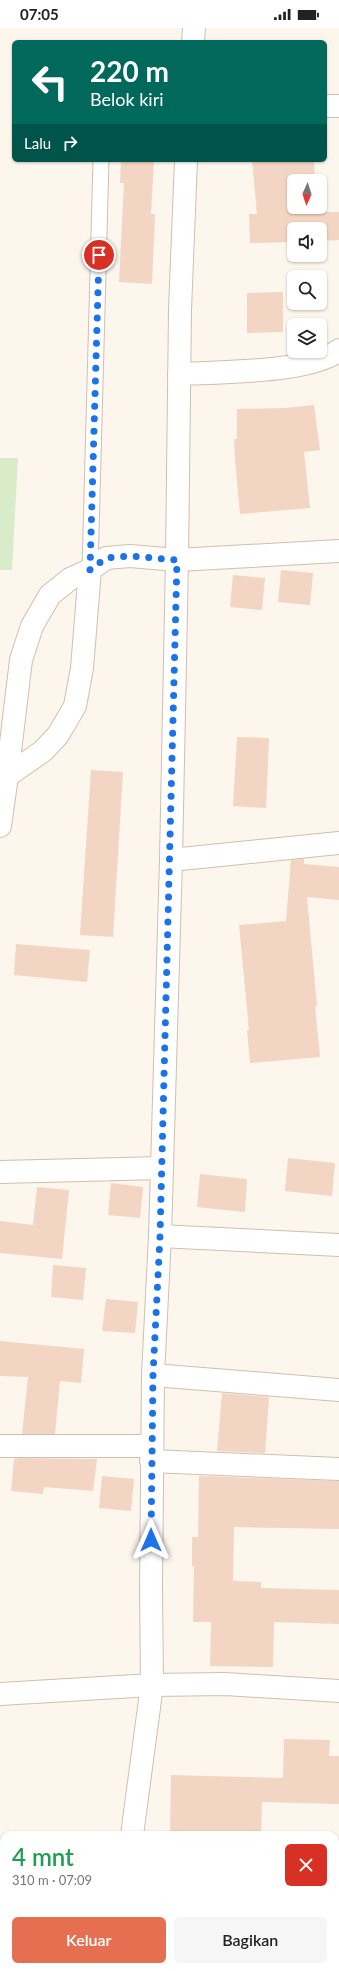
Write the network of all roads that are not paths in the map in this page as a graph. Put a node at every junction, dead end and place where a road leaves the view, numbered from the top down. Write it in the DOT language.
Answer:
graph roads {
  1 [pos="194,28"];
  2 [pos="193,40"];
  3 [pos="327,106"];
  4 [pos="339,106"];
  5 [pos="101,162"];
  6 [pos="186,162"];
  7 [pos="339,350"];
  8 [pos="179,374"];
  9 [pos="339,551"];
  10 [pos="177,560"];
  11 [pos="90,570"];
  12 [pos="7,776"];
  13 [pos="0,826"];
  14 [pos="339,843"];
  15 [pos="171,860"];
  16 [pos="162,1168"];
  17 [pos="0,1172"];
  18 [pos="160,1236"];
  19 [pos="339,1245"];
  20 [pos="153,1375"];
  21 [pos="339,1390"];
  22 [pos="0,1446"];
  23 [pos="152,1453"];
  24 [pos="339,1470"];
  25 [pos="152,1685"];
  26 [pos="339,1691"];
  27 [pos="0,1694"];
  28 [pos="133,1831"];
  1 -- 2 [label="street"];
  3 -- 4 [label="street"];
  5 -- 11 [label="lane"];
  6 -- 8 [label="street"];
  7 -- 8 [label="street"];
  8 -- 10 [label="street"];
  9 -- 10 [label="street"];
  10 -- 11 [label="street"];
  10 -- 15 [label="street"];
  11 -- 12 [label="street"];
  11 -- 12 [label="street"];
  12 -- 13 [label="street"];
  14 -- 15 [label="street"];
  15 -- 16 [label="street"];
  16 -- 17 [label="street"];
  16 -- 18 [label="street"];
  18 -- 19 [label="street"];
  18 -- 20 [label="street"];
  20 -- 21 [label="street"];
  20 -- 23 [label="street"];
  22 -- 23 [label="street"];
  23 -- 24 [label="street"];
  23 -- 25 [label="street"];
  25 -- 26 [label="street"];
  25 -- 27 [label="street"];
  25 -- 28 [label="street"];
}
